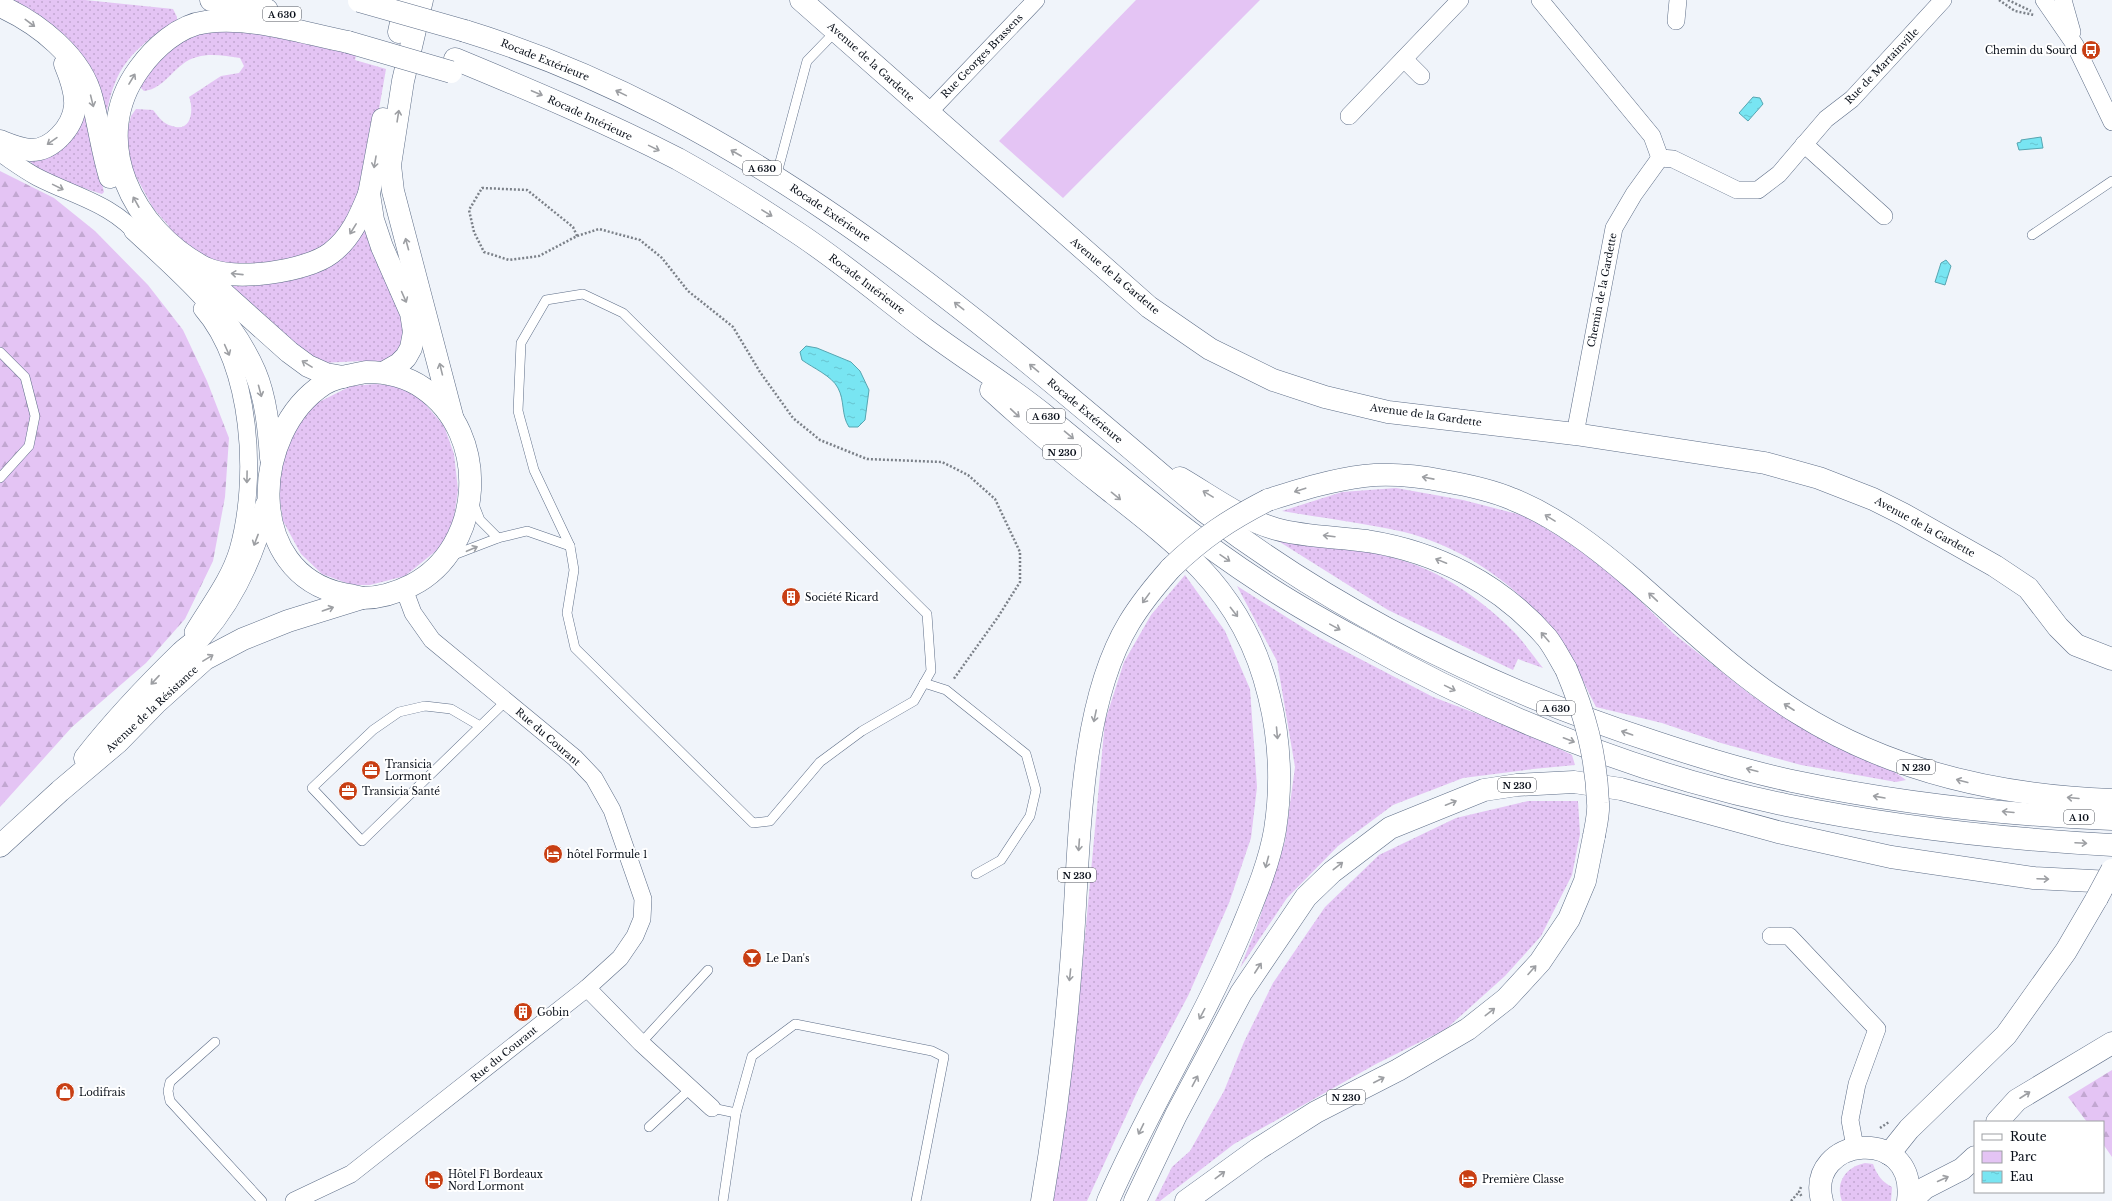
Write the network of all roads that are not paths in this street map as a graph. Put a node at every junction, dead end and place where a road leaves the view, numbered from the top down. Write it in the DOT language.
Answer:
graph roads {
  1 [pos="211,0"];
  2 [pos="406,0"];
  3 [pos="422,0"];
  4 [pos="801,0"];
  5 [pos="1036,0"];
  6 [pos="1460,0"];
  7 [pos="1678,0"];
  8 [pos="1943,0"];
  9 [pos="2063,0"];
  10 [pos="357,1"];
  11 [pos="1542,1"];
  12 [pos="0,6"];
  13 [pos="2040,6"];
  14 [pos="1676,21"];
  15 [pos="467,25"];
  16 [pos="836,31"];
  17 [pos="350,36"];
  18 [pos="57,44"];
  19 [pos="2075,45"];
  20 [pos="1404,59"];
  21 [pos="1421,76"];
  22 [pos="928,113"];
  23 [pos="1349,116"];
  24 [pos="2112,122"];
  25 [pos="0,140"];
  26 [pos="1804,144"];
  27 [pos="0,153"];
  28 [pos="1660,158"];
  29 [pos="776,177"];
  30 [pos="2112,181"];
  31 [pos="369,194"];
  32 [pos="1884,216"];
  33 [pos="135,230"];
  34 [pos="2032,235"];
  35 [pos="177,251"];
  36 [pos="926,329"];
  37 [pos="0,352"];
  38 [pos="385,372"];
  39 [pos="343,377"];
  40 [pos="454,421"];
  41 [pos="1575,434"];
  42 [pos="1128,447"];
  43 [pos="271,462"];
  44 [pos="0,478"];
  45 [pos="471,496"];
  46 [pos="267,503"];
  47 [pos="498,538"];
  48 [pos="570,546"];
  49 [pos="446,558"];
  50 [pos="404,589"];
  51 [pos="363,598"];
  52 [pos="182,652"];
  53 [pos="2110,658"];
  54 [pos="924,683"];
  55 [pos="506,701"];
  56 [pos="480,726"];
  57 [pos="60,791"];
  58 [pos="2112,800"];
  59 [pos="2047,816"];
  60 [pos="2112,819"];
  61 [pos="2112,845"];
  62 [pos="0,846"];
  63 [pos="2112,870"];
  64 [pos="976,874"];
  65 [pos="2112,882"];
  66 [pos="1771,936"];
  67 [pos="708,970"];
  68 [pos="587,988"];
  69 [pos="215,1042"];
  70 [pos="640,1043"];
  71 [pos="2112,1043"];
  72 [pos="690,1089"];
  73 [pos="712,1108"];
  74 [pos="736,1113"];
  75 [pos="1998,1121"];
  76 [pos="649,1127"];
  77 [pos="1855,1148"];
  78 [pos="1890,1154"];
  79 [pos="1974,1158"];
  80 [pos="1822,1191"];
  81 [pos="1802,1196"];
  82 [pos="262,1201"];
  83 [pos="294,1201"];
  84 [pos="723,1201"];
  85 [pos="916,1201"];
  86 [pos="1042,1201"];
  87 [pos="1108,1201"];
  88 [pos="1135,1201"];
  89 [pos="1186,1201"];
  90 [pos="1909,1201"];
  1 -- 17 [label="main road, A 630"];
  2 -- 15 [label="main road"];
  2 -- 31 [label="main road, one-way"];
  40 -- 3 [label="main road, one-way"];
  4 -- 16 [label="main road, Avenue de la Gardette"];
  5 -- 22 [label="street, Rue Georges Brassens"];
  6 -- 20 [label="street"];
  7 -- 14 [label="street"];
  8 -- 26 [label="street, Rue de Martainville"];
  9 -- 19 [label="street"];
  10 -- 15 [label="main road, Rocade Extérieure / A 630, bridge"];
  11 -- 28 [label="street"];
  12 -- 18 [label="main road, one-way"];
  13 -- 19 [label="street"];
  29 -- 15 [label="main road, Rocade Extérieure / A 630, one-way"];
  16 -- 22 [label="main road, Avenue de la Gardette"];
  16 -- 29 [label="lane"];
  35 -- 17 [label="main road, one-way"];
  17 -- 36 [label="main road, Rocade Intérieure / A 630, one-way, bridge"];
  18 -- 25 [label="main road, one-way"];
  18 -- 33 [label="main road, one-way"];
  19 -- 24 [label="street"];
  20 -- 21 [label="street"];
  20 -- 23 [label="street"];
  22 -- 41 [label="main road, Avenue de la Gardette"];
  26 -- 28 [label="street, Rue de Martainville"];
  26 -- 32 [label="street"];
  27 -- 33 [label="street, Avenue de la Résistance, one-way"];
  28 -- 41 [label="street, Chemin de la Gardette"];
  42 -- 29 [label="main road, Rocade Extérieure / A 630, one-way"];
  30 -- 34 [label="lane"];
  31 -- 35 [label="main road, one-way"];
  31 -- 38 [label="main road, one-way"];
  33 -- 43 [label="main road, one-way"];
  33 -- 52 [label="street, Avenue de la Résistance, one-way"];
  39 -- 35 [label="main road, one-way"];
  36 -- 61 [label="main road, A 630, one-way"];
  36 -- 87 [label="main road, N 230, one-way"];
  37 -- 44 [label="lane"];
  38 -- 39 [label="main road"];
  38 -- 40 [label="main road"];
  39 -- 43 [label="main road"];
  40 -- 45 [label="main road"];
  41 -- 53 [label="main road, Avenue de la Gardette"];
  59 -- 42 [label="main road, A 630, one-way"];
  89 -- 42 [label="main road, N 230, one-way, bridge"];
  43 -- 46 [label="main road"];
  45 -- 47 [label="lane"];
  45 -- 49 [label="main road"];
  46 -- 51 [label="main road"];
  46 -- 52 [label="main road, Avenue de la Résistance, one-way"];
  47 -- 48 [label="lane"];
  49 -- 47 [label="lane, one-way"];
  48 -- 54 [label="lane"];
  48 -- 54 [label="lane"];
  49 -- 50 [label="main road"];
  50 -- 51 [label="main road"];
  50 -- 55 [label="street, Rue du Courant"];
  57 -- 51 [label="main road, Avenue de la Résistance, one-way"];
  52 -- 57 [label="main road, Avenue de la Résistance, one-way"];
  54 -- 64 [label="lane"];
  55 -- 56 [label="lane"];
  55 -- 68 [label="street, Rue du Courant"];
  56 -- 56 [label="lane"];
  57 -- 62 [label="main road, Avenue de la Résistance"];
  58 -- 86 [label="main road, N 230, one-way, bridge"];
  59 -- 60 [label="main road, A 10"];
  63 -- 78 [label="main road, bridge"];
  88 -- 65 [label="main road, N 230, one-way"];
  66 -- 77 [label="street"];
  67 -- 70 [label="lane"];
  68 -- 70 [label="street"];
  68 -- 83 [label="street, Rue du Courant"];
  69 -- 82 [label="lane"];
  70 -- 72 [label="street"];
  75 -- 71 [label="main road, one-way"];
  72 -- 73 [label="street"];
  72 -- 76 [label="lane"];
  73 -- 74 [label="lane"];
  74 -- 84 [label="lane"];
  74 -- 85 [label="lane"];
  77 -- 78 [label="main road"];
  77 -- 80 [label="main road"];
  78 -- 90 [label="main road"];
  90 -- 79 [label="main road, one-way"];
  80 -- 81 [label="main road"];
}
